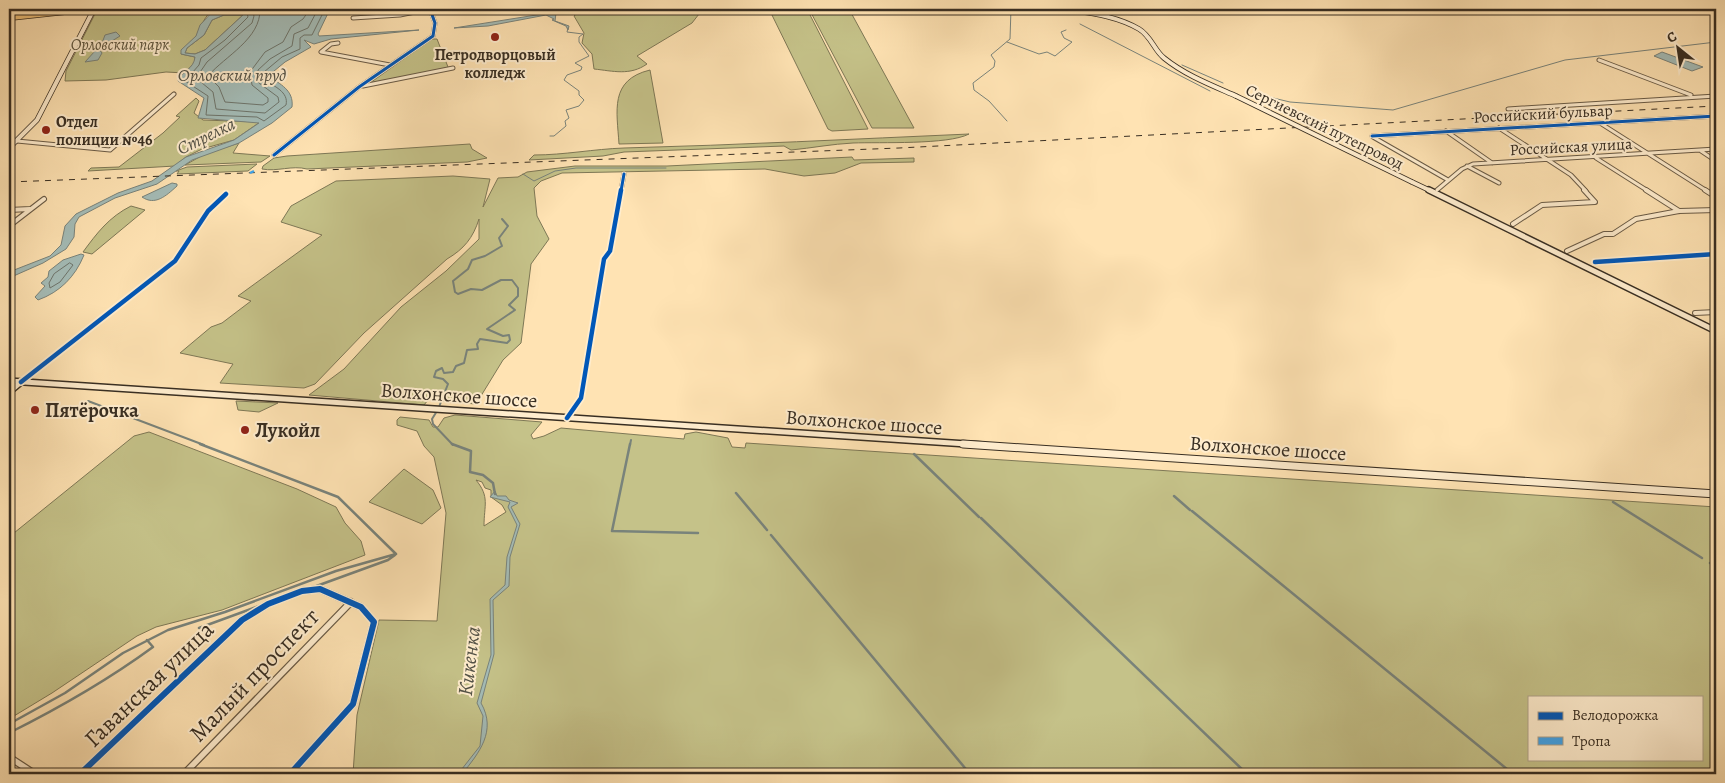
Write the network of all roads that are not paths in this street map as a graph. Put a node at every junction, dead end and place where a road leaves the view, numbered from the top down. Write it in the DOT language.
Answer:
graph roads {
  1 [pos="74,9"];
  2 [pos="80,9"];
  3 [pos="93,9"];
  4 [pos="430,9"];
  5 [pos="1065,9"];
  6 [pos="9,18"];
  7 [pos="353,18"];
  8 [pos="338,43"];
  9 [pos="1598,60"];
  10 [pos="390,65"];
  11 [pos="453,68"];
  12 [pos="362,86"];
  13 [pos="174,94"];
  14 [pos="1695,96"];
  15 [pos="1716,96"];
  16 [pos="1508,109"];
  17 [pos="1716,116"];
  18 [pos="1600,123"];
  19 [pos="1498,128"];
  20 [pos="1445,131"];
  21 [pos="17,141"];
  22 [pos="9,148"];
  23 [pos="1716,149"];
  24 [pos="1701,150"];
  25 [pos="1648,154"];
  26 [pos="274,155"];
  27 [pos="1595,157"];
  28 [pos="1548,160"];
  29 [pos="1716,161"];
  30 [pos="1492,163"];
  31 [pos="1467,166"];
  32 [pos="624,174"];
  33 [pos="1448,180"];
  34 [pos="1499,183"];
  35 [pos="1437,190"];
  36 [pos="226,194"];
  37 [pos="1716,197"];
  38 [pos="44,199"];
  39 [pos="30,209"];
  40 [pos="9,210"];
  41 [pos="1716,210"];
  42 [pos="1679,211"];
  43 [pos="1513,224"];
  44 [pos="9,226"];
  45 [pos="1567,251"];
  46 [pos="1716,254"];
  47 [pos="1596,262"];
  48 [pos="1716,312"];
  49 [pos="1695,314"];
  50 [pos="1716,331"];
  51 [pos="9,381"];
  52 [pos="21,382"];
  53 [pos="9,392"];
  54 [pos="567,418"];
  55 [pos="1716,494"];
  56 [pos="351,602"];
  57 [pos="9,757"];
  58 [pos="35,774"];
  59 [pos="80,774"];
  60 [pos="184,774"];
  61 [pos="290,774"];
  1 -- 2 [label="main road"];
  1 -- 6 [label="main road"];
  3 -- 6 [label="main road"];
  3 -- 21 [label="main road"];
  4 -- 7 [label="street"];
  4 -- 10 [label="street"];
  5 -- 50 [label="main road, Сергиевский путепровод, bridge"];
  8 -- 10 [label="street"];
  9 -- 14 [label="street"];
  10 -- 12 [label="street"];
  11 -- 12 [label="street"];
  12 -- 26 [label="street"];
  13 -- 21 [label="street"];
  14 -- 15 [label="street"];
  14 -- 16 [label="street"];
  17 -- 18 [label="street, Российский бульвар"];
  18 -- 19 [label="street, Российский бульвар"];
  18 -- 25 [label="street"];
  19 -- 20 [label="street, Российский бульвар"];
  19 -- 28 [label="street"];
  20 -- 30 [label="street"];
  20 -- 33 [label="street, Российский бульвар"];
  21 -- 22 [label="main road"];
  23 -- 24 [label="street, Российская улица"];
  24 -- 25 [label="street, Российская улица"];
  24 -- 29 [label="street"];
  25 -- 27 [label="street, Российская улица"];
  25 -- 37 [label="street"];
  27 -- 28 [label="street, Российская улица"];
  27 -- 42 [label="street"];
  28 -- 30 [label="street, Российская улица"];
  28 -- 43 [label="street"];
  30 -- 31 [label="street, Российская улица"];
  31 -- 33 [label="street, Российская улица"];
  31 -- 34 [label="street"];
  32 -- 54 [label="street"];
  33 -- 35 [label="street, Российская улица"];
  36 -- 52 [label="street"];
  38 -- 39 [label="street"];
  39 -- 40 [label="street"];
  39 -- 44 [label="street"];
  41 -- 42 [label="street"];
  42 -- 45 [label="street"];
  46 -- 47 [label="street"];
  48 -- 49 [label="street"];
  51 -- 52 [label="main road, Волхонское шоссе"];
  52 -- 53 [label="main road"];
  52 -- 54 [label="main road, Волхонское шоссе"];
  54 -- 55 [label="main road, Волхонское шоссе"];
  56 -- 59 [label="street, Гаванская улица"];
  56 -- 60 [label="street, Малый проспект"];
  56 -- 61 [label="street, Гаванская улица"];
  57 -- 58 [label="street"];
}
